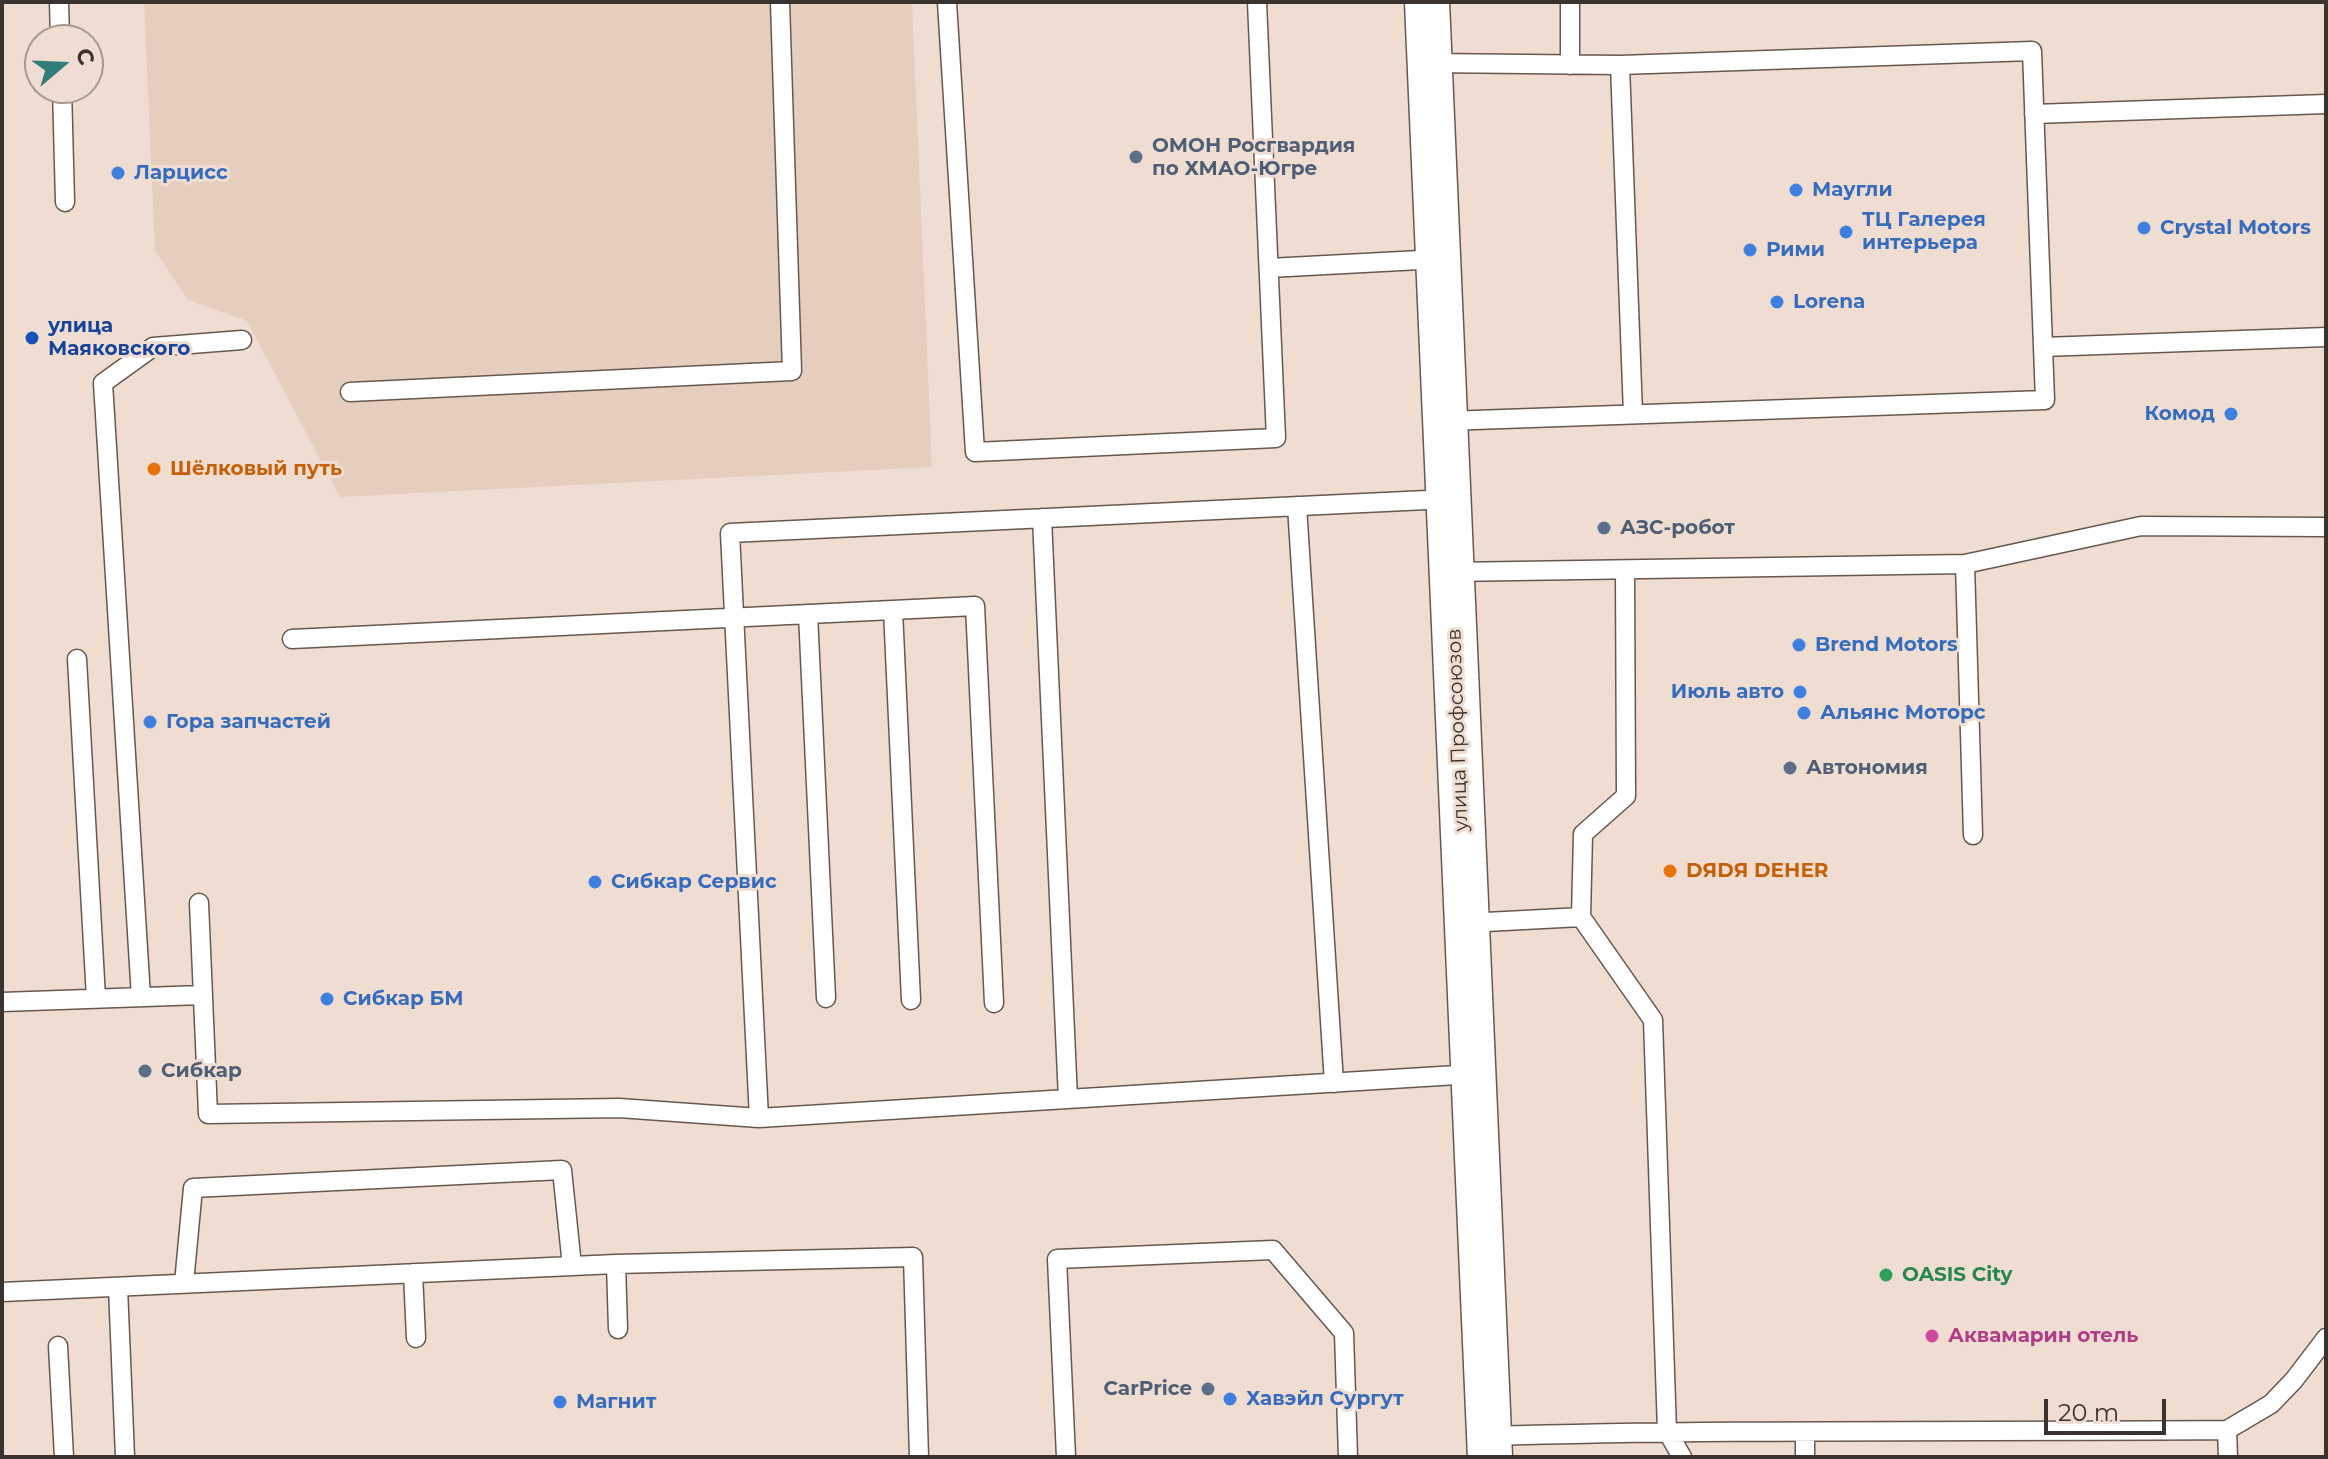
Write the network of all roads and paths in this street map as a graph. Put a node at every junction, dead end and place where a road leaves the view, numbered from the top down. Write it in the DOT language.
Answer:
graph roads {
  1 [pos="59,2"];
  2 [pos="780,2"];
  3 [pos="947,2"];
  4 [pos="1257,2"];
  5 [pos="1427,2"];
  6 [pos="1570,2"];
  7 [pos="60,24"];
  8 [pos="1430,63"];
  9 [pos="1570,65"];
  10 [pos="1620,65"];
  11 [pos="62,104"];
  12 [pos="2326,104"];
  13 [pos="2034,114"];
  14 [pos="65,202"];
  15 [pos="1439,259"];
  16 [pos="1269,268"];
  17 [pos="2326,337"];
  18 [pos="242,340"];
  19 [pos="2043,347"];
  20 [pos="350,392"];
  21 [pos="1633,414"];
  22 [pos="1446,421"];
  23 [pos="1449,499"];
  24 [pos="1297,506"];
  25 [pos="1042,518"];
  26 [pos="2326,527"];
  27 [pos="1965,564"];
  28 [pos="1625,570"];
  29 [pos="1452,572"];
  30 [pos="893,610"];
  31 [pos="808,614"];
  32 [pos="734,618"];
  33 [pos="292,639"];
  34 [pos="77,659"];
  35 [pos="1973,835"];
  36 [pos="199,903"];
  37 [pos="1581,917"];
  38 [pos="1467,923"];
  39 [pos="202,995"];
  40 [pos="141,997"];
  41 [pos="96,998"];
  42 [pos="826,998"];
  43 [pos="911,1000"];
  44 [pos="2,1002"];
  45 [pos="994,1003"];
  46 [pos="1473,1074"];
  47 [pos="1334,1083"];
  48 [pos="1068,1099"];
  49 [pos="759,1118"];
  50 [pos="616,1264"];
  51 [pos="572,1266"];
  52 [pos="413,1273"];
  53 [pos="184,1283"];
  54 [pos="118,1287"];
  55 [pos="2,1292"];
  56 [pos="618,1329"];
  57 [pos="416,1338"];
  58 [pos="2326,1338"];
  59 [pos="58,1346"];
  60 [pos="2227,1430"];
  61 [pos="1667,1431"];
  62 [pos="1805,1433"];
  63 [pos="1489,1447"];
  64 [pos="64,1457"];
  65 [pos="125,1457"];
  66 [pos="919,1457"];
  67 [pos="1066,1457"];
  68 [pos="1348,1457"];
  69 [pos="1682,1457"];
  70 [pos="1805,1457"];
  71 [pos="2228,1457"];
  1 -- 7 [label="lane"];
  2 -- 20 [label="lane"];
  3 -- 16 [label="lane"];
  4 -- 16 [label="lane"];
  5 -- 8 [label="main road, улица Профсоюзов"];
  6 -- 9 [label="lane"];
  8 -- 9 [label="lane"];
  8 -- 15 [label="main road, улица Профсоюзов"];
  9 -- 10 [label="lane"];
  10 -- 13 [label="lane"];
  10 -- 21 [label="lane"];
  11 -- 14 [label="lane"];
  12 -- 13 [label="lane"];
  13 -- 19 [label="lane"];
  15 -- 16 [label="lane"];
  15 -- 22 [label="main road, улица Профсоюзов"];
  17 -- 19 [label="lane"];
  18 -- 40 [label="lane"];
  19 -- 21 [label="lane"];
  21 -- 22 [label="lane"];
  22 -- 23 [label="main road, улица Профсоюзов"];
  23 -- 24 [label="lane"];
  23 -- 29 [label="main road, улица Профсоюзов"];
  24 -- 25 [label="lane"];
  24 -- 47 [label="lane"];
  25 -- 32 [label="lane"];
  25 -- 48 [label="lane"];
  26 -- 27 [label="lane"];
  27 -- 28 [label="lane"];
  27 -- 35 [label="lane"];
  28 -- 29 [label="lane"];
  28 -- 37 [label="lane"];
  29 -- 38 [label="main road, улица Профсоюзов"];
  30 -- 31 [label="lane"];
  30 -- 43 [label="lane"];
  30 -- 45 [label="lane"];
  31 -- 32 [label="lane"];
  31 -- 42 [label="lane"];
  32 -- 33 [label="lane"];
  32 -- 49 [label="lane"];
  34 -- 41 [label="lane"];
  36 -- 39 [label="lane"];
  37 -- 38 [label="lane"];
  37 -- 61 [label="lane"];
  38 -- 46 [label="main road, улица Профсоюзов"];
  39 -- 40 [label="lane"];
  39 -- 49 [label="lane"];
  40 -- 41 [label="lane"];
  41 -- 44 [label="lane"];
  46 -- 47 [label="lane"];
  46 -- 63 [label="main road, улица Профсоюзов"];
  47 -- 48 [label="lane"];
  48 -- 49 [label="lane"];
  50 -- 51 [label="lane"];
  50 -- 56 [label="lane"];
  50 -- 66 [label="lane"];
  51 -- 52 [label="lane"];
  51 -- 53 [label="lane"];
  52 -- 53 [label="lane"];
  52 -- 57 [label="lane"];
  53 -- 54 [label="lane"];
  54 -- 55 [label="lane"];
  54 -- 65 [label="lane"];
  58 -- 60 [label="lane"];
  59 -- 64 [label="lane"];
  60 -- 62 [label="lane"];
  60 -- 71 [label="lane"];
  61 -- 62 [label="lane"];
  61 -- 63 [label="lane"];
  61 -- 69 [label="lane"];
  62 -- 70 [label="lane"];
  67 -- 68 [label="lane"];
}
